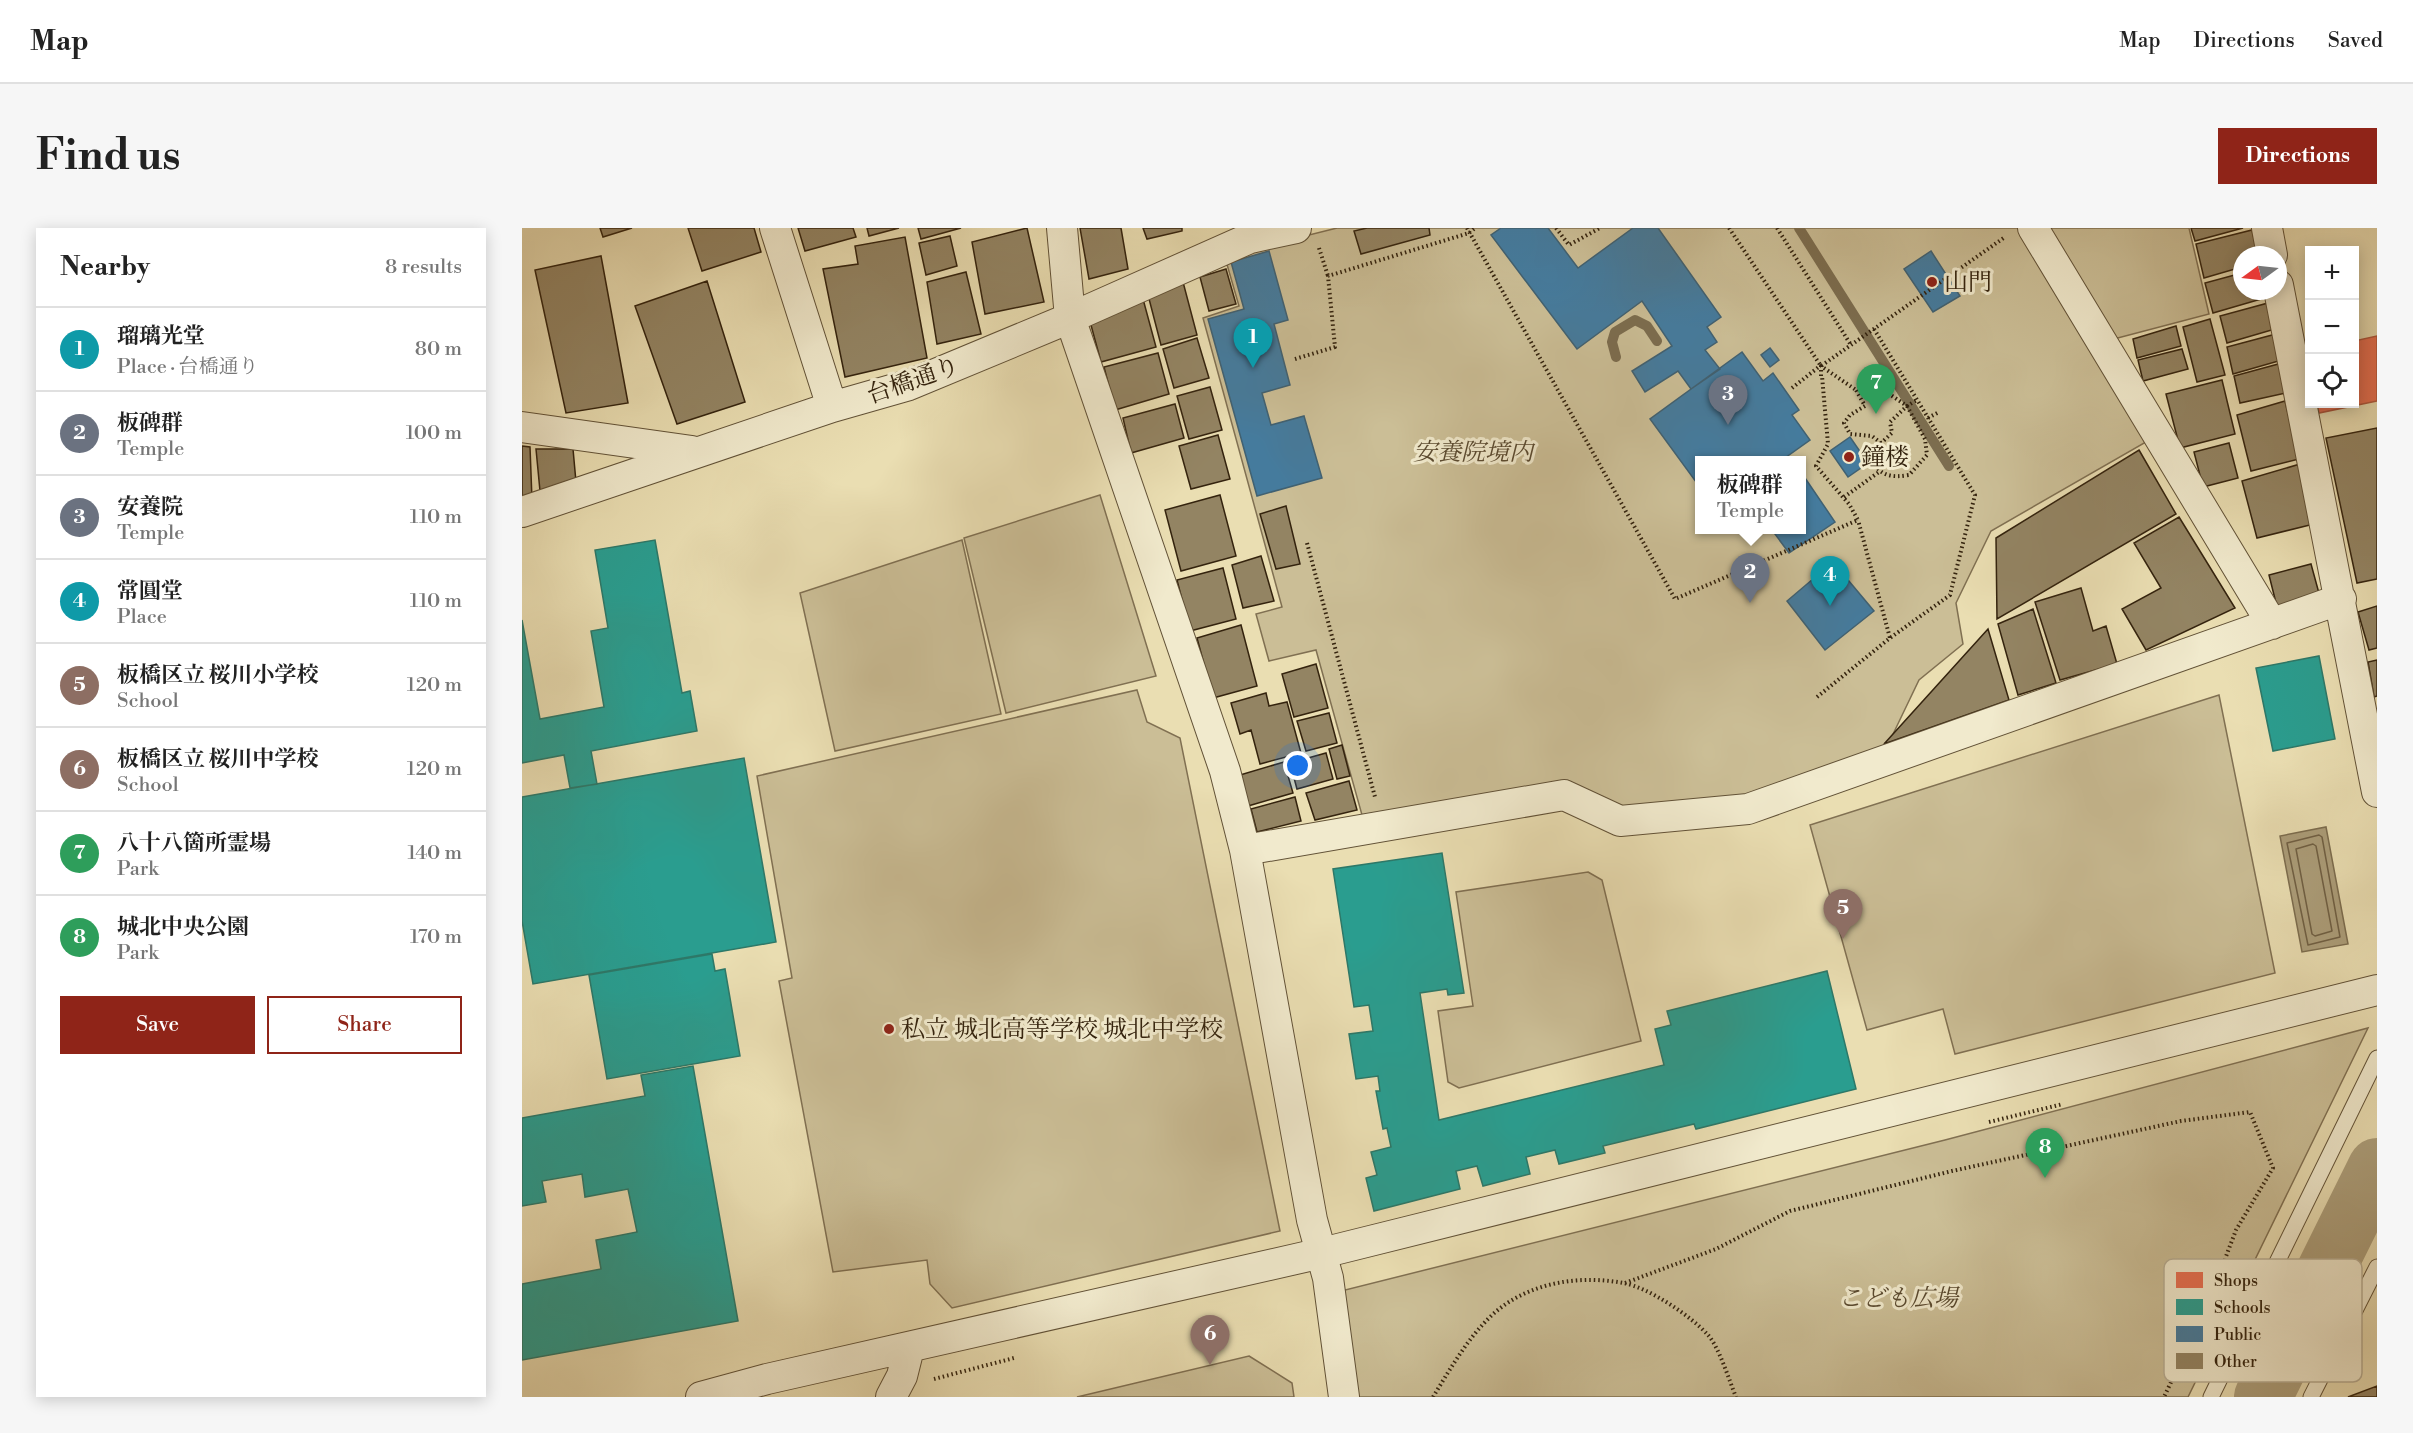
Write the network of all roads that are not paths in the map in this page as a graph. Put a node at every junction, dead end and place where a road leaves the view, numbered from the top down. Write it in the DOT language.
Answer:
graph roads {
  1 [pos="775,228"];
  2 [pos="1062,228"];
  3 [pos="2267,228"];
  4 [pos="2020,232"];
  5 [pos="1250,233"];
  6 [pos="1306,233"];
  7 [pos="2270,246"];
  8 [pos="2281,300"];
  9 [pos="1070,318"];
  10 [pos="832,407"];
  11 [pos="522,427"];
  12 [pos="698,452"];
  13 [pos="522,512"];
  14 [pos="2341,598"];
  15 [pos="2272,624"];
  16 [pos="2377,792"];
  17 [pos="1245,850"];
  18 [pos="2377,990"];
  19 [pos="2377,1058"];
  20 [pos="1322,1253"];
  21 [pos="2279,1259"];
  22 [pos="2377,1267"];
  23 [pos="2362,1297"];
  24 [pos="909,1348"];
  25 [pos="2218,1382"];
  26 [pos="2319,1382"];
  27 [pos="700,1397"];
  28 [pos="891,1397"];
  29 [pos="1344,1397"];
  30 [pos="2211,1397"];
  31 [pos="2311,1397"];
  1 -- 10 [label="street"];
  2 -- 9 [label="street"];
  3 -- 7 [label="street"];
  4 -- 15 [label="street"];
  5 -- 6 [label="street, 台橋通り"];
  5 -- 9 [label="street, 台橋通り"];
  8 -- 14 [label="street"];
  9 -- 10 [label="street, 台橋通り"];
  9 -- 17 [label="street"];
  10 -- 12 [label="street, 台橋通り"];
  11 -- 12 [label="street"];
  12 -- 13 [label="street, 台橋通り"];
  14 -- 15 [label="street"];
  14 -- 16 [label="street"];
  15 -- 17 [label="street"];
  17 -- 20 [label="street"];
  18 -- 20 [label="street"];
  19 -- 21 [label="lane"];
  20 -- 24 [label="street"];
  20 -- 29 [label="street"];
  22 -- 23 [label="lane"];
  24 -- 27 [label="street"];
  24 -- 28 [label="street"];
  25 -- 30 [label="lane"];
  26 -- 31 [label="lane"];
}
